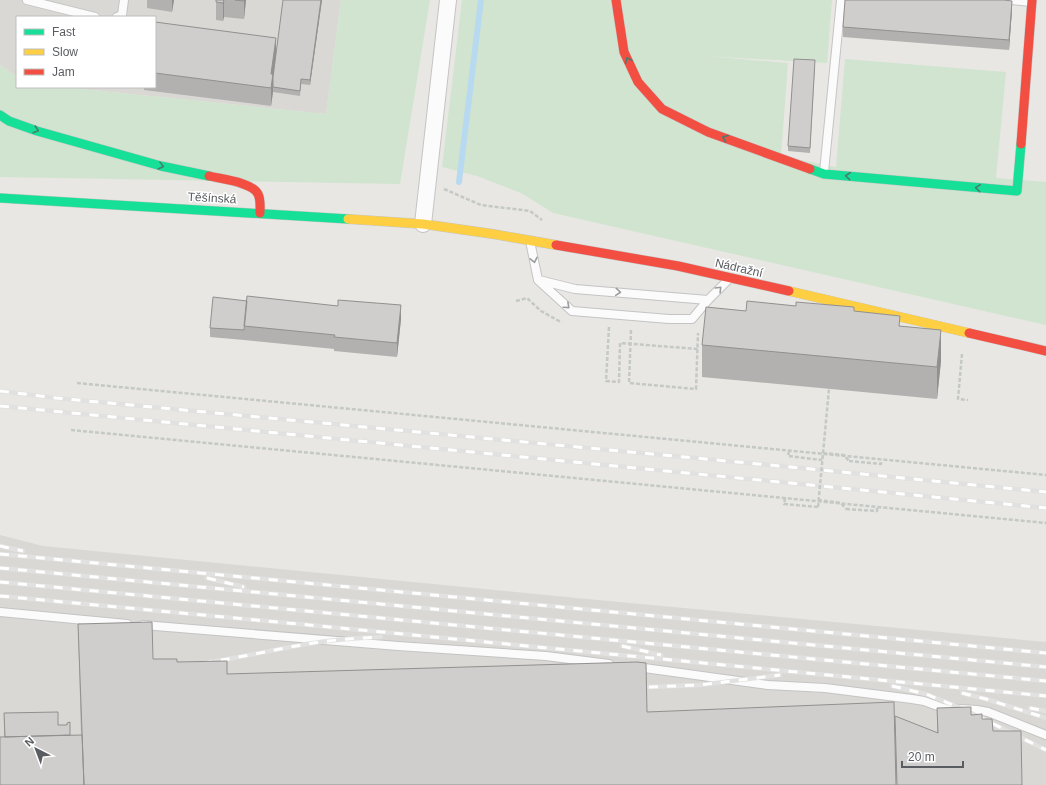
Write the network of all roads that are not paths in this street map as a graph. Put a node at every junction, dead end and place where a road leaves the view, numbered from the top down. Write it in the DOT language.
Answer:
graph roads {
  1 [pos="27,0"];
  2 [pos="124,0"];
  3 [pos="448,0"];
  4 [pos="616,0"];
  5 [pos="841,0"];
  6 [pos="1011,0"];
  7 [pos="1032,1"];
  8 [pos="91,16"];
  9 [pos="120,16"];
  10 [pos="0,115"];
  11 [pos="824,174"];
  12 [pos="0,198"];
  13 [pos="260,213"];
  14 [pos="423,224"];
  15 [pos="530,240"];
  16 [pos="730,278"];
  17 [pos="538,280"];
  18 [pos="708,300"];
  19 [pos="1046,351"];
  20 [pos="0,612"];
  21 [pos="616,665"];
  22 [pos="631,667"];
  23 [pos="1046,735"];
  1 -- 8 [label="lane"];
  2 -- 9 [label="lane"];
  3 -- 14 [label="street"];
  11 -- 4 [label="main road, one-way"];
  5 -- 11 [label="lane"];
  6 -- 7 [label="lane"];
  7 -- 11 [label="main road, one-way"];
  10 -- 13 [label="main road, one-way"];
  12 -- 13 [label="main road, Těšínská"];
  13 -- 14 [label="main road, Těšínská"];
  14 -- 15 [label="main road, Nádražní"];
  15 -- 16 [label="main road, Nádražní"];
  15 -- 17 [label="lane, one-way"];
  18 -- 16 [label="lane, one-way"];
  16 -- 19 [label="main road, Nádražní"];
  17 -- 18 [label="lane, one-way"];
  17 -- 18 [label="lane, one-way"];
  20 -- 21 [label="lane"];
  22 -- 23 [label="lane"];
}
